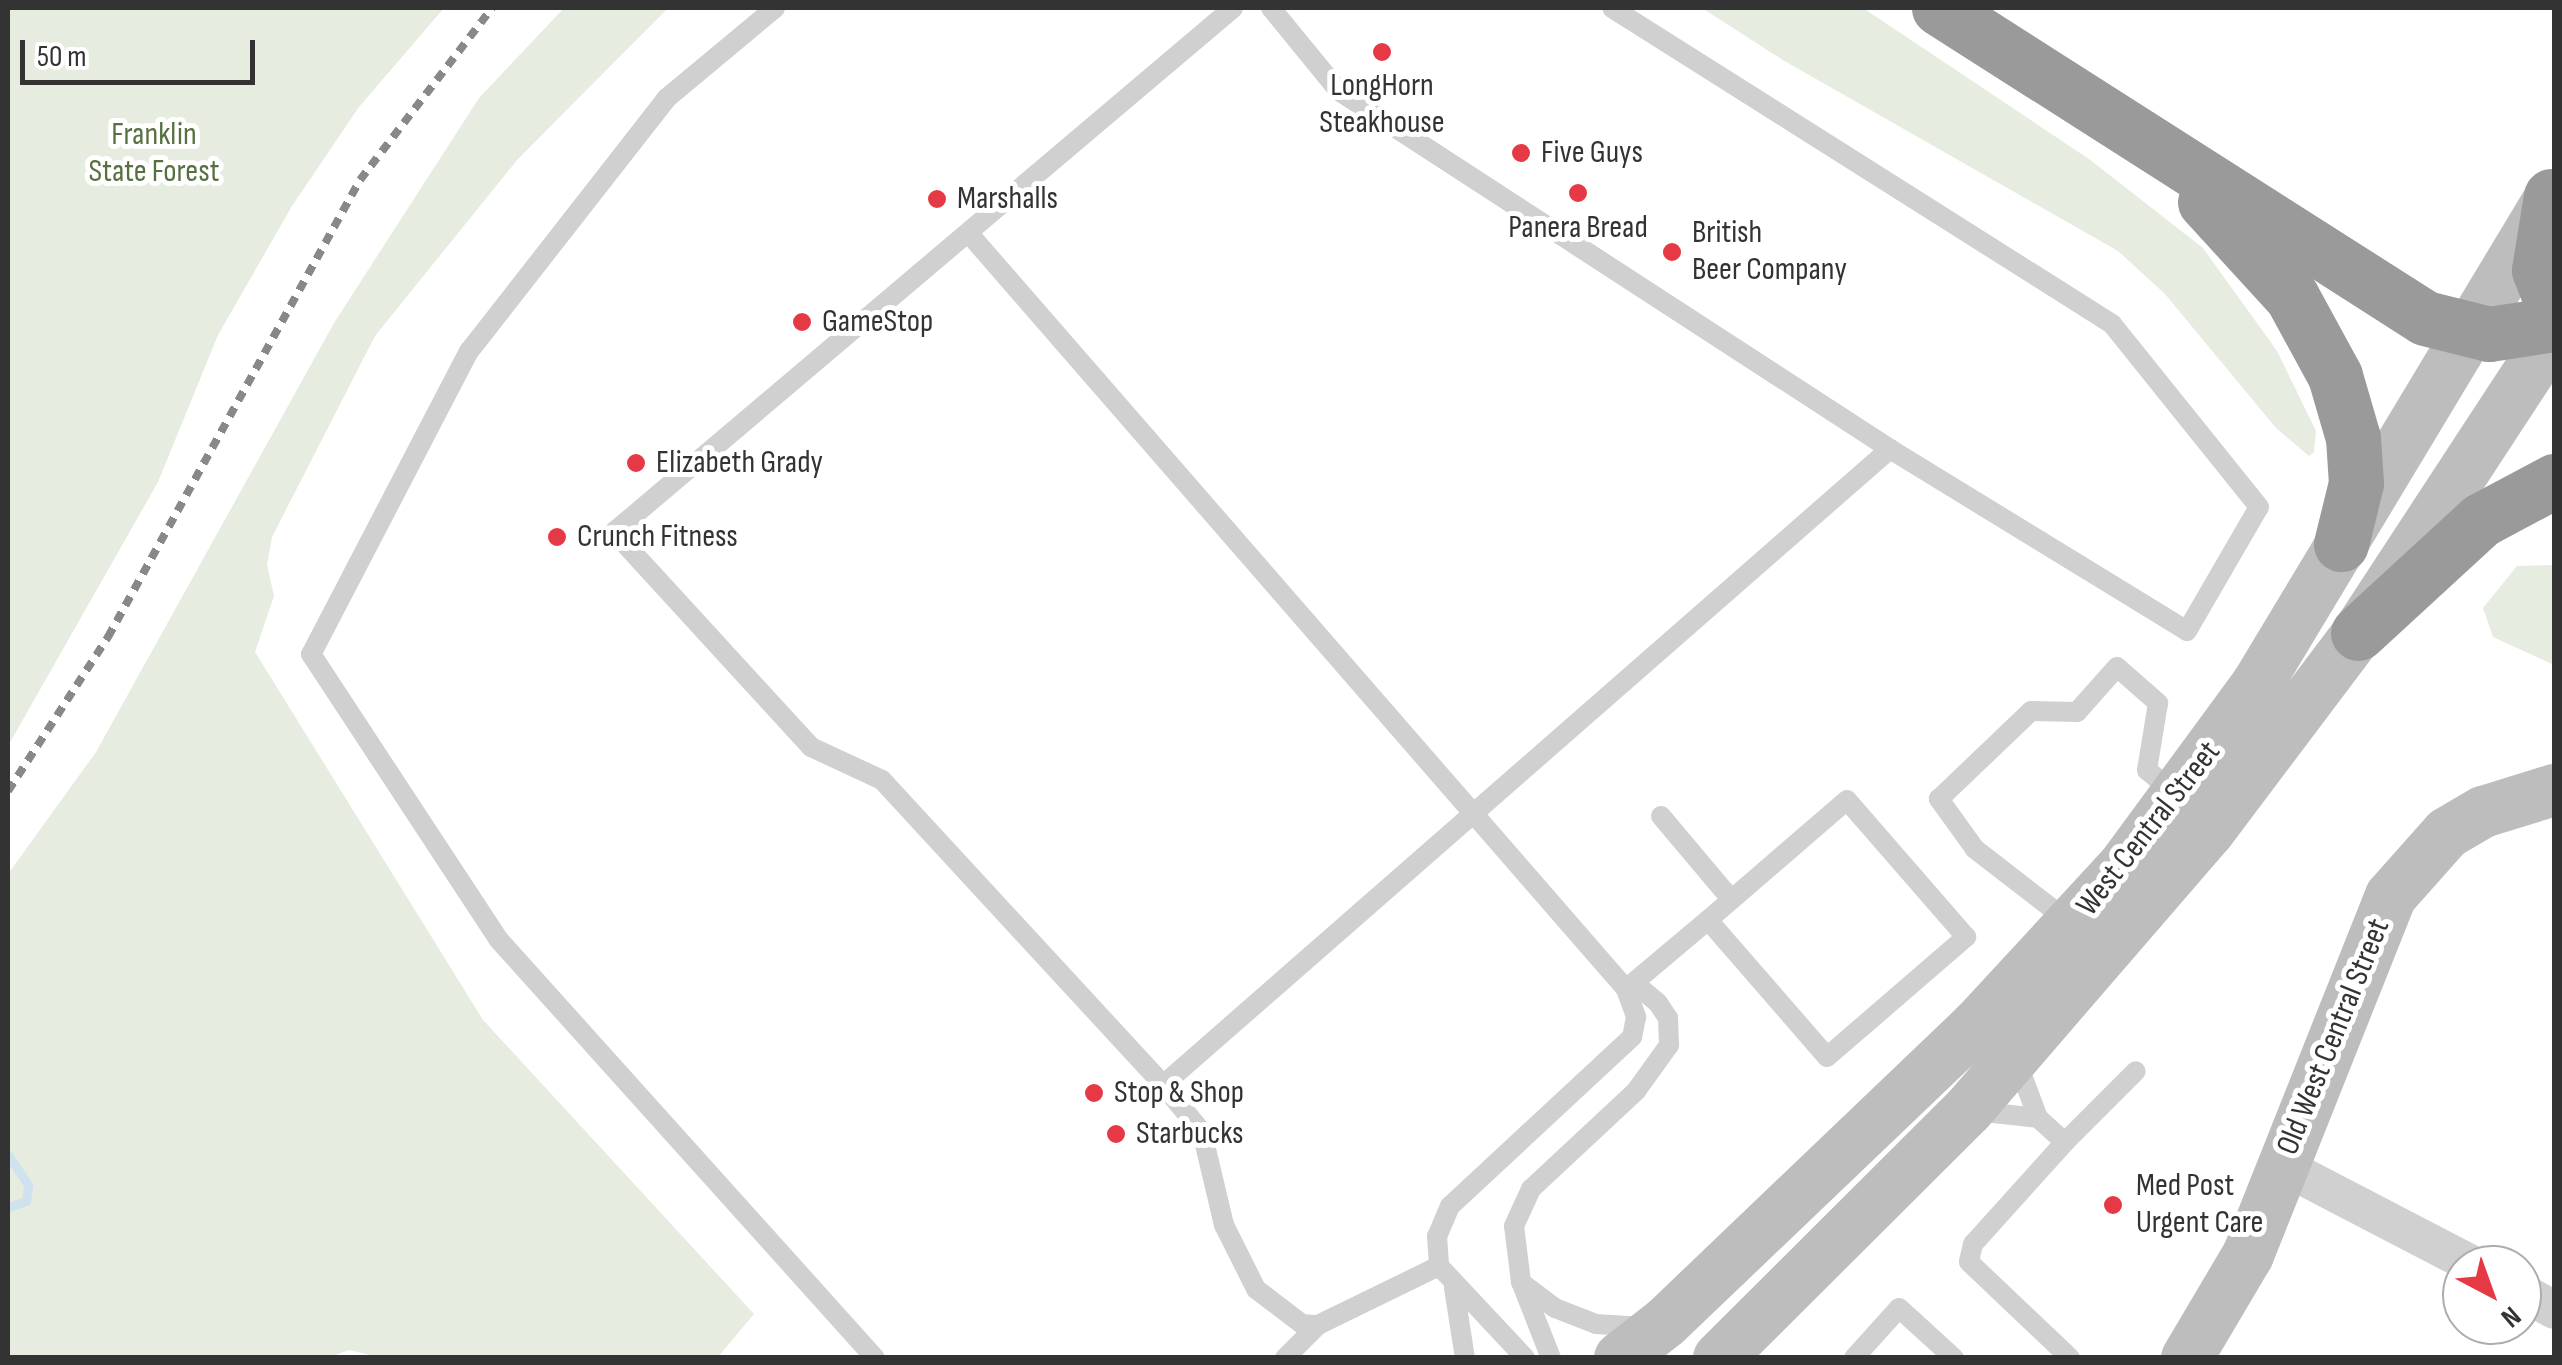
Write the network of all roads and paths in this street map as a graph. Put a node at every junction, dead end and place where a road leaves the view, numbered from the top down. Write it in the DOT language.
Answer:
graph roads {
  1 [pos="776,8"];
  2 [pos="1233,8"];
  3 [pos="1271,8"];
  4 [pos="1612,8"];
  5 [pos="1939,8"];
  6 [pos="2110,117"];
  7 [pos="2551,196"];
  8 [pos="971,236"];
  9 [pos="2554,309"];
  10 [pos="2554,324"];
  11 [pos="2469,332"];
  12 [pos="2554,333"];
  13 [pos="1890,449"];
  14 [pos="2554,481"];
  15 [pos="2341,544"];
  16 [pos="2358,632"];
  17 [pos="2554,790"];
  18 [pos="2178,797"];
  19 [pos="1476,816"];
  20 [pos="1661,816"];
  21 [pos="1731,899"];
  22 [pos="1708,920"];
  23 [pos="2073,926"];
  24 [pos="1626,989"];
  25 [pos="2016,1057"];
  26 [pos="2136,1070"];
  27 [pos="1163,1085"];
  28 [pos="1968,1110"];
  29 [pos="2038,1118"];
  30 [pos="2065,1142"];
  31 [pos="2283,1166"];
  32 [pos="2442,1248"];
  33 [pos="1439,1266"];
  34 [pos="1522,1282"];
  35 [pos="1454,1288"];
  36 [pos="1318,1324"];
  37 [pos="1640,1342"];
  38 [pos="876,1358"];
  39 [pos="1284,1358"];
  40 [pos="1465,1358"];
  41 [pos="1525,1358"];
  42 [pos="1551,1358"];
  43 [pos="1719,1358"];
  44 [pos="1854,1358"];
  45 [pos="1954,1358"];
  46 [pos="2070,1358"];
  47 [pos="2186,1358"];
  1 -- 38 [label="lane"];
  2 -- 8 [label="lane"];
  3 -- 13 [label="lane"];
  4 -- 13 [label="lane"];
  5 -- 6 [label="highway"];
  6 -- 11 [label="highway"];
  6 -- 15 [label="highway"];
  7 -- 9 [label="highway"];
  7 -- 11 [label="main road, West Central Street"];
  8 -- 19 [label="lane"];
  8 -- 27 [label="lane"];
  10 -- 11 [label="highway"];
  11 -- 15 [label="main road, West Central Street"];
  12 -- 16 [label="main road, West Central Street"];
  13 -- 19 [label="lane"];
  14 -- 16 [label="highway"];
  15 -- 18 [label="main road, West Central Street"];
  16 -- 25 [label="main road, West Central Street"];
  17 -- 31 [label="main road, Old West Central Street"];
  18 -- 23 [label="main road, West Central Street"];
  18 -- 23 [label="lane"];
  19 -- 24 [label="lane"];
  19 -- 27 [label="lane"];
  20 -- 21 [label="lane"];
  21 -- 22 [label="lane"];
  21 -- 22 [label="lane"];
  22 -- 24 [label="lane"];
  23 -- 37 [label="main road, West Central Street"];
  24 -- 33 [label="lane"];
  24 -- 34 [label="lane"];
  25 -- 28 [label="main road, West Central Street"];
  25 -- 29 [label="lane"];
  26 -- 30 [label="lane"];
  27 -- 36 [label="lane"];
  28 -- 29 [label="lane"];
  28 -- 43 [label="main road, West Central Street"];
  29 -- 30 [label="lane"];
  30 -- 46 [label="lane"];
  31 -- 32 [label="street"];
  31 -- 47 [label="main road, Old West Central Street"];
  33 -- 35 [label="lane"];
  33 -- 36 [label="lane"];
  34 -- 37 [label="lane"];
  34 -- 42 [label="lane"];
  35 -- 40 [label="lane"];
  35 -- 41 [label="lane"];
  36 -- 39 [label="lane"];
  44 -- 45 [label="lane"];
}
